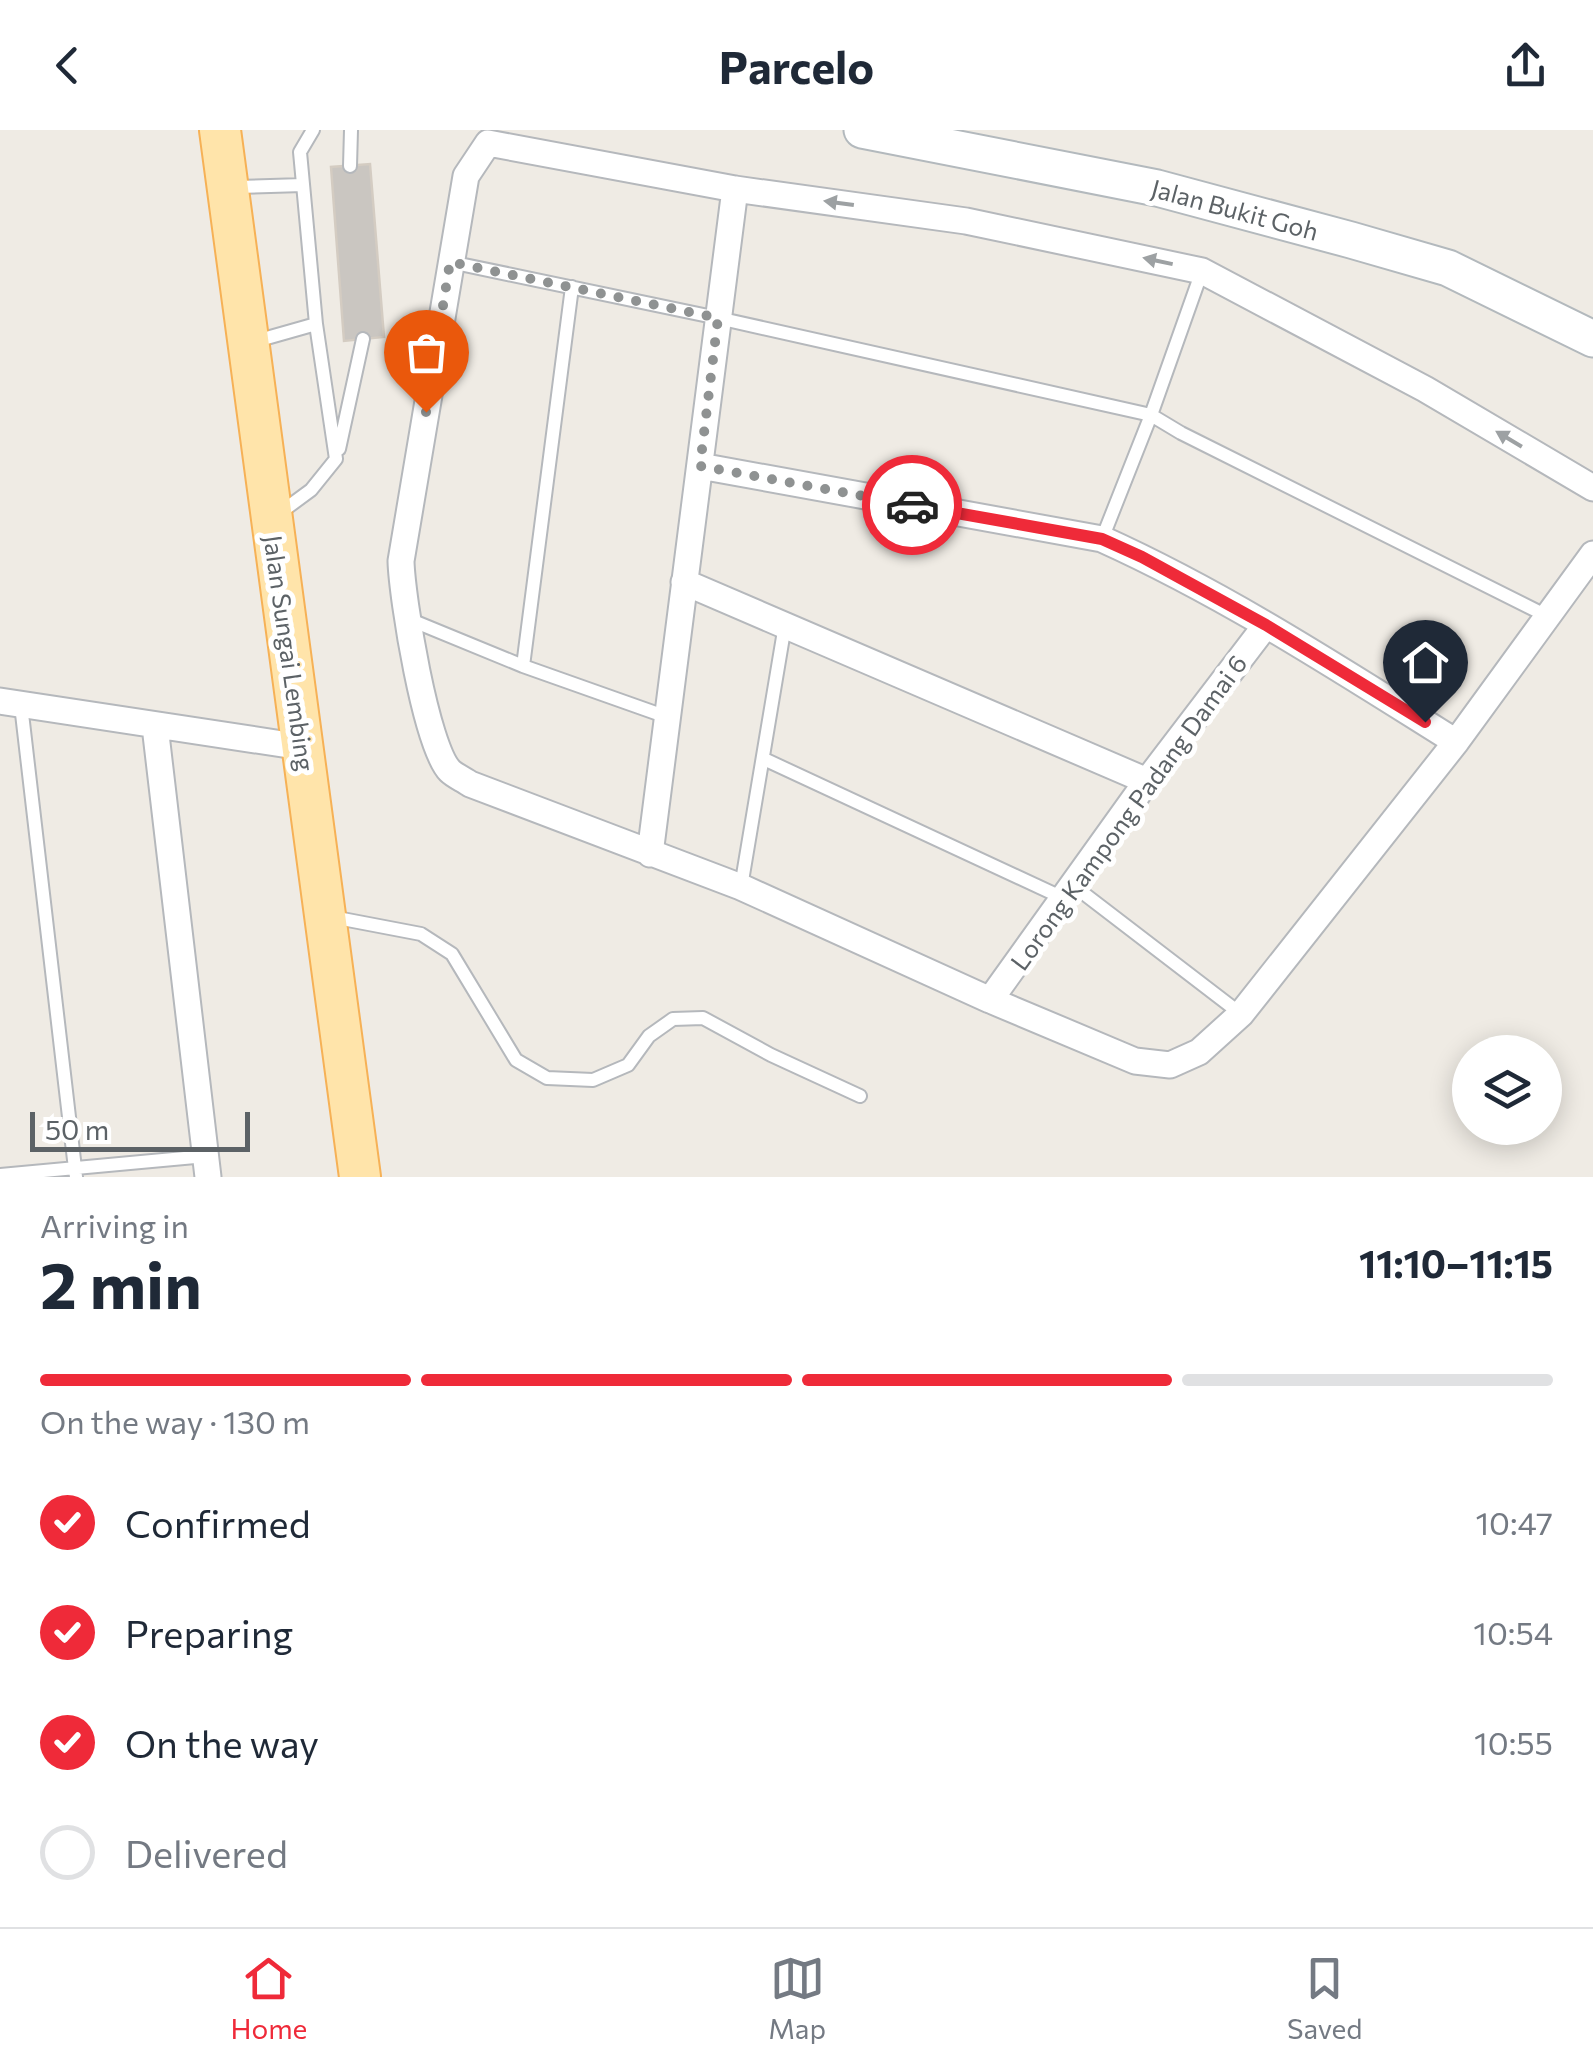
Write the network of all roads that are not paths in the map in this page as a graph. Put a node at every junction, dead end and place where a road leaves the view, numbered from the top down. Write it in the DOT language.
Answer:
graph roads {
  1 [pos="220,130"];
  2 [pos="313,130"];
  3 [pos="350,130"];
  4 [pos="862,130"];
  5 [pos="350,166"];
  6 [pos="302,185"];
  7 [pos="228,188"];
  8 [pos="735,189"];
  9 [pos="450,262"];
  10 [pos="1202,270"];
  11 [pos="572,287"];
  12 [pos="718,318"];
  13 [pos="316,324"];
  14 [pos="1593,338"];
  15 [pos="364,339"];
  16 [pos="248,344"];
  17 [pos="1151,415"];
  18 [pos="336,460"];
  19 [pos="700,466"];
  20 [pos="1593,488"];
  21 [pos="272,519"];
  22 [pos="1102,539"];
  23 [pos="1593,554"];
  24 [pos="684,582"];
  25 [pos="1549,617"];
  26 [pos="406,618"];
  27 [pos="784,625"];
  28 [pos="1266,625"];
  29 [pos="524,666"];
  30 [pos="11,703"];
  31 [pos="670,718"];
  32 [pos="155,726"];
  33 [pos="1456,742"];
  34 [pos="302,747"];
  35 [pos="764,759"];
  36 [pos="1146,781"];
  37 [pos="650,854"];
  38 [pos="741,887"];
  39 [pos="1069,892"];
  40 [pos="325,916"];
  41 [pos="990,1000"];
  42 [pos="1241,1014"];
  43 [pos="860,1096"];
  44 [pos="207,1167"];
  45 [pos="76,1173"];
  46 [pos="0,1176"];
  47 [pos="360,1177"];
  1 -- 7 [label="main road, Jalan Sungai Lembing"];
  2 -- 6 [label="lane"];
  3 -- 5 [label="lane"];
  4 -- 14 [label="main road, Jalan Bukit Goh"];
  6 -- 7 [label="lane"];
  6 -- 13 [label="lane"];
  7 -- 16 [label="main road, Jalan Sungai Lembing"];
  8 -- 9 [label="street"];
  10 -- 8 [label="street, one-way"];
  8 -- 12 [label="street"];
  9 -- 11 [label="lane"];
  9 -- 26 [label="street"];
  10 -- 17 [label="lane"];
  20 -- 10 [label="street, one-way"];
  11 -- 12 [label="lane"];
  11 -- 29 [label="lane"];
  12 -- 17 [label="lane"];
  12 -- 19 [label="street"];
  13 -- 16 [label="lane"];
  13 -- 18 [label="lane"];
  15 -- 18 [label="lane"];
  16 -- 21 [label="main road, Jalan Sungai Lembing"];
  17 -- 22 [label="lane"];
  17 -- 25 [label="lane"];
  18 -- 21 [label="lane"];
  19 -- 22 [label="street"];
  19 -- 24 [label="street"];
  21 -- 34 [label="main road, Jalan Sungai Lembing"];
  22 -- 28 [label="street"];
  23 -- 25 [label="street"];
  24 -- 27 [label="street"];
  24 -- 31 [label="street"];
  25 -- 33 [label="street"];
  26 -- 29 [label="lane"];
  26 -- 37 [label="street"];
  27 -- 35 [label="lane"];
  27 -- 36 [label="street"];
  28 -- 33 [label="street"];
  28 -- 36 [label="street, Lorong Kampong Padang Damai 6"];
  29 -- 31 [label="lane"];
  30 -- 32 [label="street"];
  30 -- 45 [label="lane"];
  31 -- 37 [label="street"];
  32 -- 34 [label="street"];
  32 -- 44 [label="street"];
  33 -- 42 [label="street"];
  34 -- 40 [label="main road, Jalan Sungai Lembing"];
  35 -- 38 [label="lane"];
  35 -- 39 [label="lane"];
  36 -- 39 [label="street, Lorong Kampong Padang Damai 6"];
  37 -- 38 [label="street"];
  38 -- 41 [label="street"];
  39 -- 41 [label="street, Lorong Kampong Padang Damai 6"];
  39 -- 42 [label="lane"];
  40 -- 43 [label="lane"];
  40 -- 47 [label="main road, Jalan Sungai Lembing"];
  41 -- 42 [label="street"];
  44 -- 45 [label="lane"];
  45 -- 46 [label="lane"];
}
